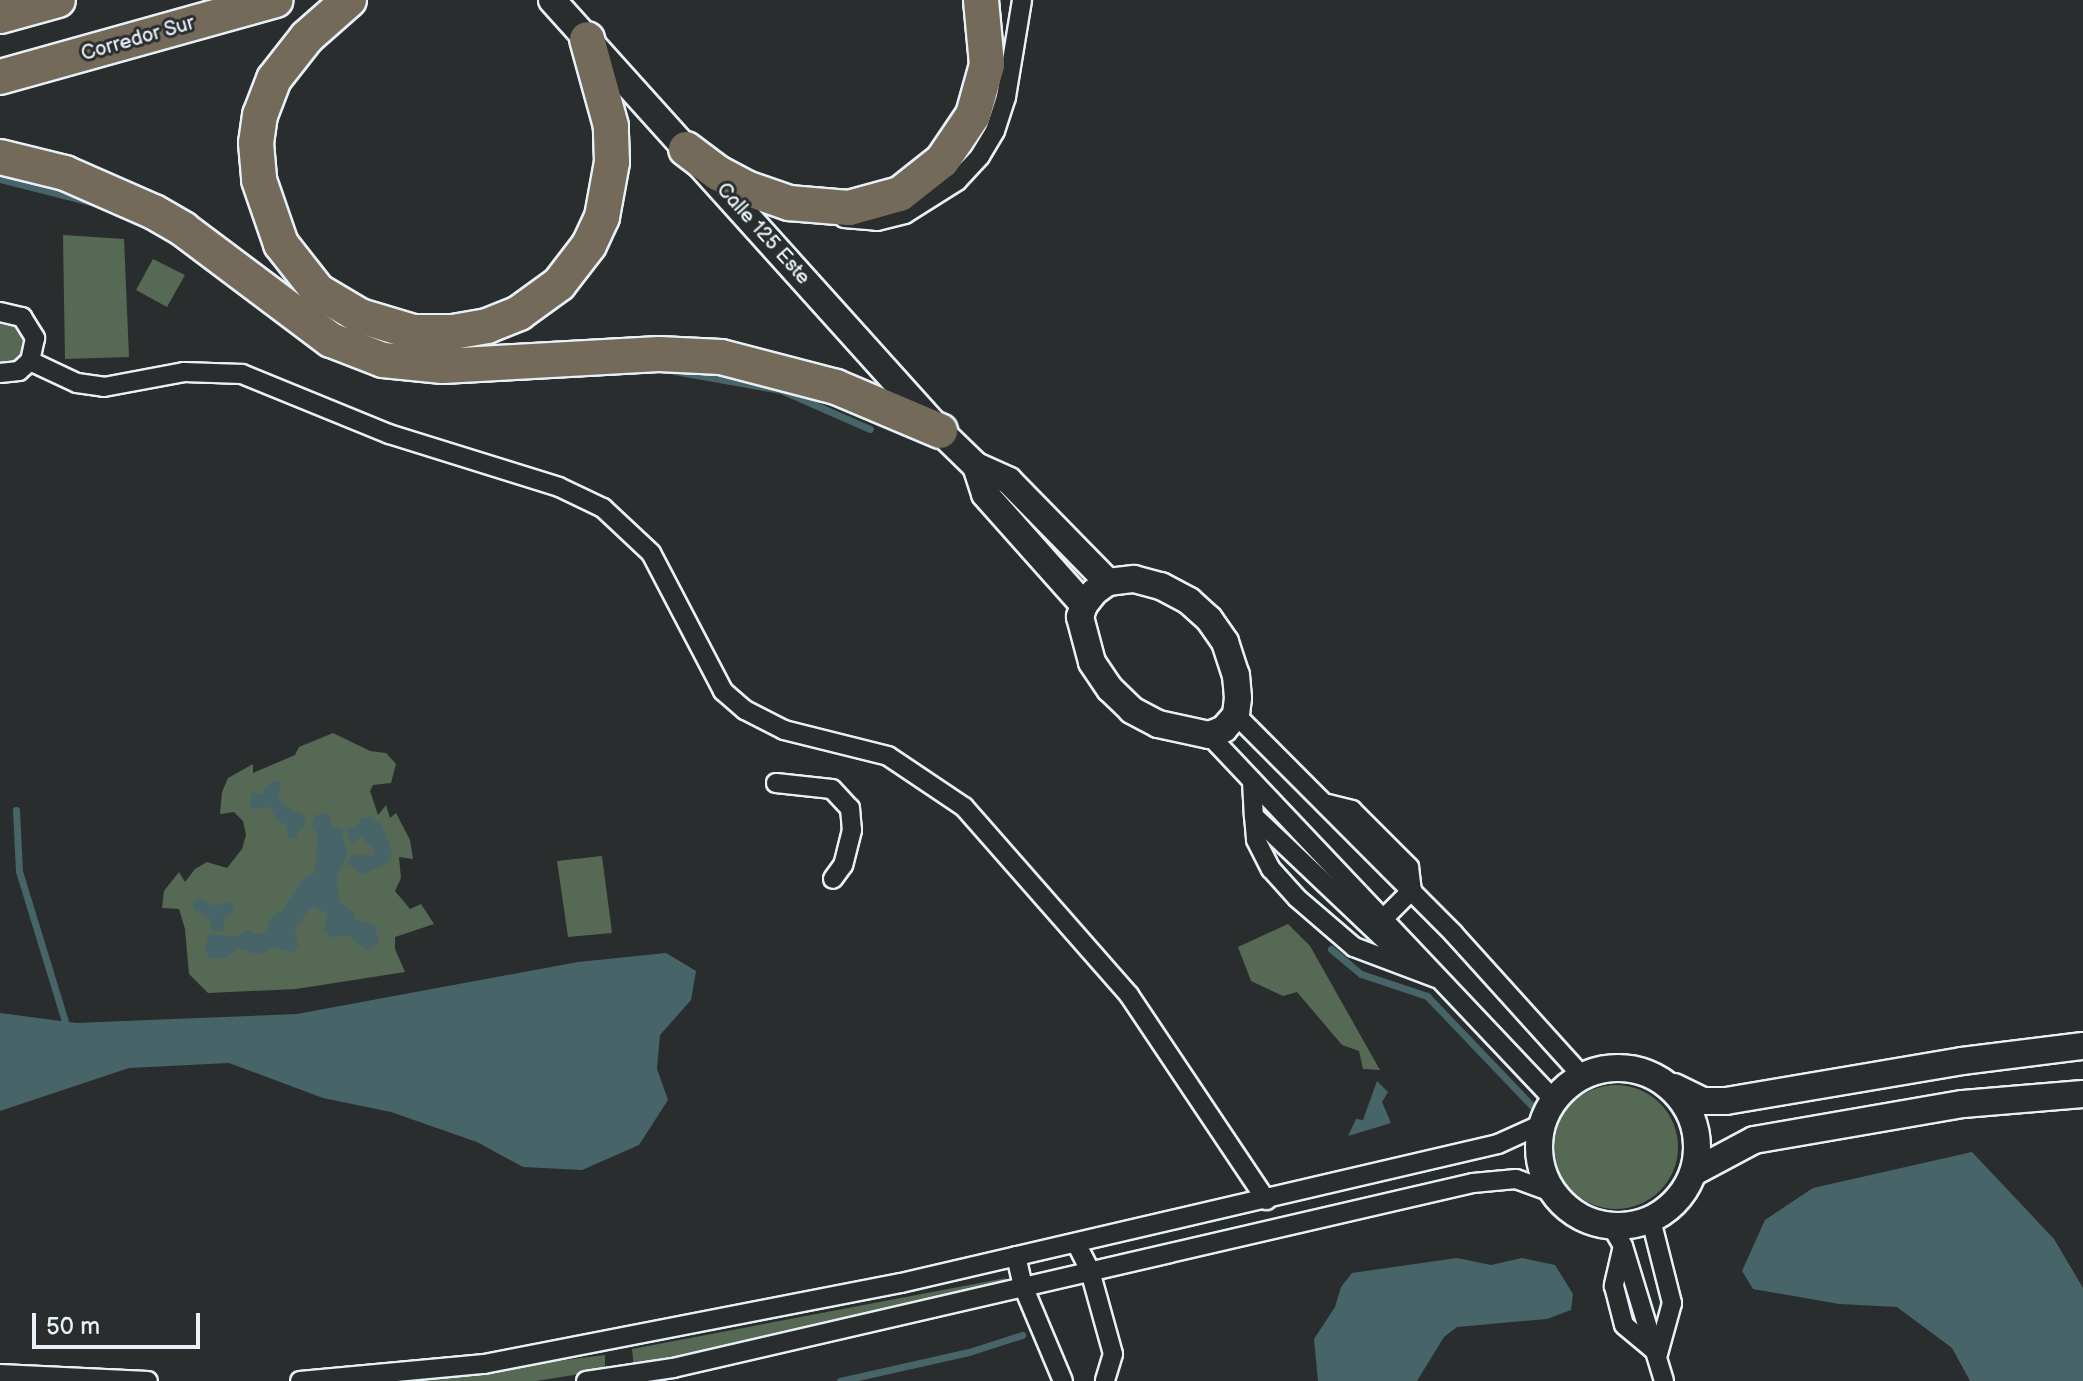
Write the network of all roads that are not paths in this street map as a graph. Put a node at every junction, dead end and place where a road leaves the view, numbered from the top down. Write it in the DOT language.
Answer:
graph roads {
  1 [pos="58,0"];
  2 [pos="275,0"];
  3 [pos="349,0"];
  4 [pos="552,0"];
  5 [pos="981,0"];
  6 [pos="1022,0"];
  7 [pos="0,16"];
  8 [pos="587,39"];
  9 [pos="0,77"];
  10 [pos="686,149"];
  11 [pos="0,157"];
  12 [pos="806,206"];
  13 [pos="0,312"];
  14 [pos="30,361"];
  15 [pos="0,373"];
  16 [pos="940,431"];
  17 [pos="976,466"];
  18 [pos="1108,582"];
  19 [pos="1084,605"];
  20 [pos="1236,715"];
  21 [pos="1209,735"];
  22 [pos="1252,781"];
  23 [pos="776,783"];
  24 [pos="1254,816"];
  25 [pos="833,879"];
  26 [pos="1412,890"];
  27 [pos="1378,924"];
  28 [pos="1354,947"];
  29 [pos="1418,971"];
  30 [pos="1442,981"];
  31 [pos="2083,1046"];
  32 [pos="1582,1076"];
  33 [pos="1667,1084"];
  34 [pos="2083,1094"];
  35 [pos="1548,1112"];
  36 [pos="1694,1172"];
  37 [pos="1552,1192"];
  38 [pos="1266,1200"];
  39 [pos="1651,1220"];
  40 [pos="1618,1236"];
  41 [pos="1076,1243"];
  42 [pos="1016,1256"];
  43 [pos="1090,1271"];
  44 [pos="1023,1286"];
  45 [pos="1658,1354"];
  46 [pos="0,1374"];
  47 [pos="148,1381"];
  48 [pos="300,1381"];
  49 [pos="586,1381"];
  50 [pos="1063,1381"];
  51 [pos="1105,1381"];
  52 [pos="1664,1381"];
  1 -- 7 [label="highway"];
  2 -- 9 [label="highway, Corredor Sur"];
  3 -- 8 [label="highway"];
  4 -- 8 [label="street, Calle 125 Este"];
  5 -- 12 [label="highway"];
  6 -- 12 [label="street"];
  8 -- 10 [label="street, Calle 125 Este"];
  10 -- 12 [label="highway"];
  10 -- 16 [label="street, Calle 125 Este"];
  11 -- 16 [label="highway"];
  13 -- 14 [label="street"];
  14 -- 15 [label="street"];
  14 -- 38 [label="street"];
  16 -- 17 [label="street, Calle 125 Este"];
  17 -- 18 [label="street, Calle 125 Este"];
  17 -- 19 [label="street, Calle 125 Este"];
  18 -- 19 [label="street"];
  18 -- 20 [label="street"];
  19 -- 21 [label="street"];
  20 -- 21 [label="street"];
  20 -- 26 [label="street"];
  21 -- 22 [label="street"];
  22 -- 24 [label="street"];
  22 -- 27 [label="street"];
  23 -- 25 [label="street"];
  24 -- 27 [label="street"];
  24 -- 28 [label="street"];
  26 -- 27 [label="street"];
  26 -- 32 [label="street"];
  27 -- 28 [label="street"];
  27 -- 29 [label="street"];
  27 -- 30 [label="street"];
  28 -- 29 [label="street"];
  29 -- 30 [label="street"];
  30 -- 35 [label="street"];
  31 -- 33 [label="street"];
  32 -- 33 [label="street"];
  32 -- 35 [label="street"];
  33 -- 36 [label="street"];
  34 -- 36 [label="street"];
  35 -- 37 [label="street"];
  35 -- 38 [label="street"];
  36 -- 39 [label="street"];
  37 -- 40 [label="street"];
  37 -- 43 [label="street"];
  38 -- 41 [label="street"];
  39 -- 40 [label="street"];
  39 -- 45 [label="street"];
  40 -- 45 [label="street"];
  41 -- 42 [label="street"];
  41 -- 43 [label="street"];
  42 -- 44 [label="street"];
  42 -- 48 [label="street"];
  43 -- 44 [label="street"];
  43 -- 51 [label="street"];
  44 -- 49 [label="street"];
  44 -- 50 [label="street"];
  45 -- 52 [label="street"];
  46 -- 47 [label="street"];
}
